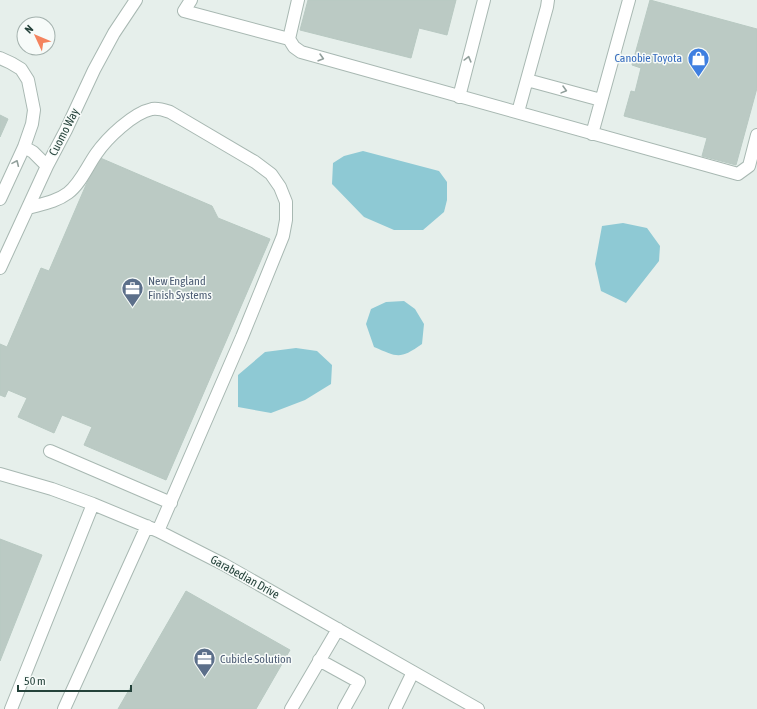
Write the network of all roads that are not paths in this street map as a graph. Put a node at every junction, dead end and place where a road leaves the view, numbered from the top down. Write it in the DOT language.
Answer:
graph roads {
  1 [pos="136,0"];
  2 [pos="191,0"];
  3 [pos="298,0"];
  4 [pos="484,0"];
  5 [pos="629,0"];
  6 [pos="549,2"];
  7 [pos="289,39"];
  8 [pos="0,58"];
  9 [pos="527,80"];
  10 [pos="458,96"];
  11 [pos="601,100"];
  12 [pos="518,112"];
  13 [pos="592,134"];
  14 [pos="757,135"];
  15 [pos="24,147"];
  16 [pos="47,166"];
  17 [pos="0,199"];
  18 [pos="28,208"];
  19 [pos="0,268"];
  20 [pos="50,451"];
  21 [pos="0,474"];
  22 [pos="171,503"];
  23 [pos="92,504"];
  24 [pos="153,529"];
  25 [pos="338,629"];
  26 [pos="319,660"];
  27 [pos="413,672"];
  28 [pos="10,709"];
  29 [pos="64,709"];
  30 [pos="291,709"];
  31 [pos="344,709"];
  32 [pos="395,709"];
  33 [pos="478,709"];
  1 -- 16 [label="lane, Cuomo Way"];
  2 -- 7 [label="lane"];
  3 -- 7 [label="lane"];
  10 -- 4 [label="lane, one-way"];
  5 -- 11 [label="lane"];
  6 -- 9 [label="lane"];
  7 -- 10 [label="lane, one-way"];
  8 -- 15 [label="lane"];
  9 -- 11 [label="lane, one-way"];
  9 -- 12 [label="lane"];
  10 -- 12 [label="lane"];
  11 -- 13 [label="lane"];
  12 -- 13 [label="lane"];
  13 -- 14 [label="lane"];
  15 -- 16 [label="lane"];
  17 -- 15 [label="lane, one-way"];
  16 -- 18 [label="lane, Cuomo Way"];
  18 -- 19 [label="lane, Cuomo Way"];
  18 -- 22 [label="lane"];
  20 -- 22 [label="lane"];
  21 -- 23 [label="lane, Garabedian Drive"];
  22 -- 24 [label="lane"];
  23 -- 24 [label="lane, Garabedian Drive"];
  23 -- 28 [label="lane"];
  24 -- 25 [label="lane, Garabedian Drive"];
  24 -- 29 [label="lane"];
  25 -- 26 [label="lane"];
  25 -- 27 [label="lane, Garabedian Drive"];
  26 -- 30 [label="lane"];
  26 -- 31 [label="lane"];
  27 -- 32 [label="lane"];
  27 -- 33 [label="lane, Garabedian Drive"];
}
